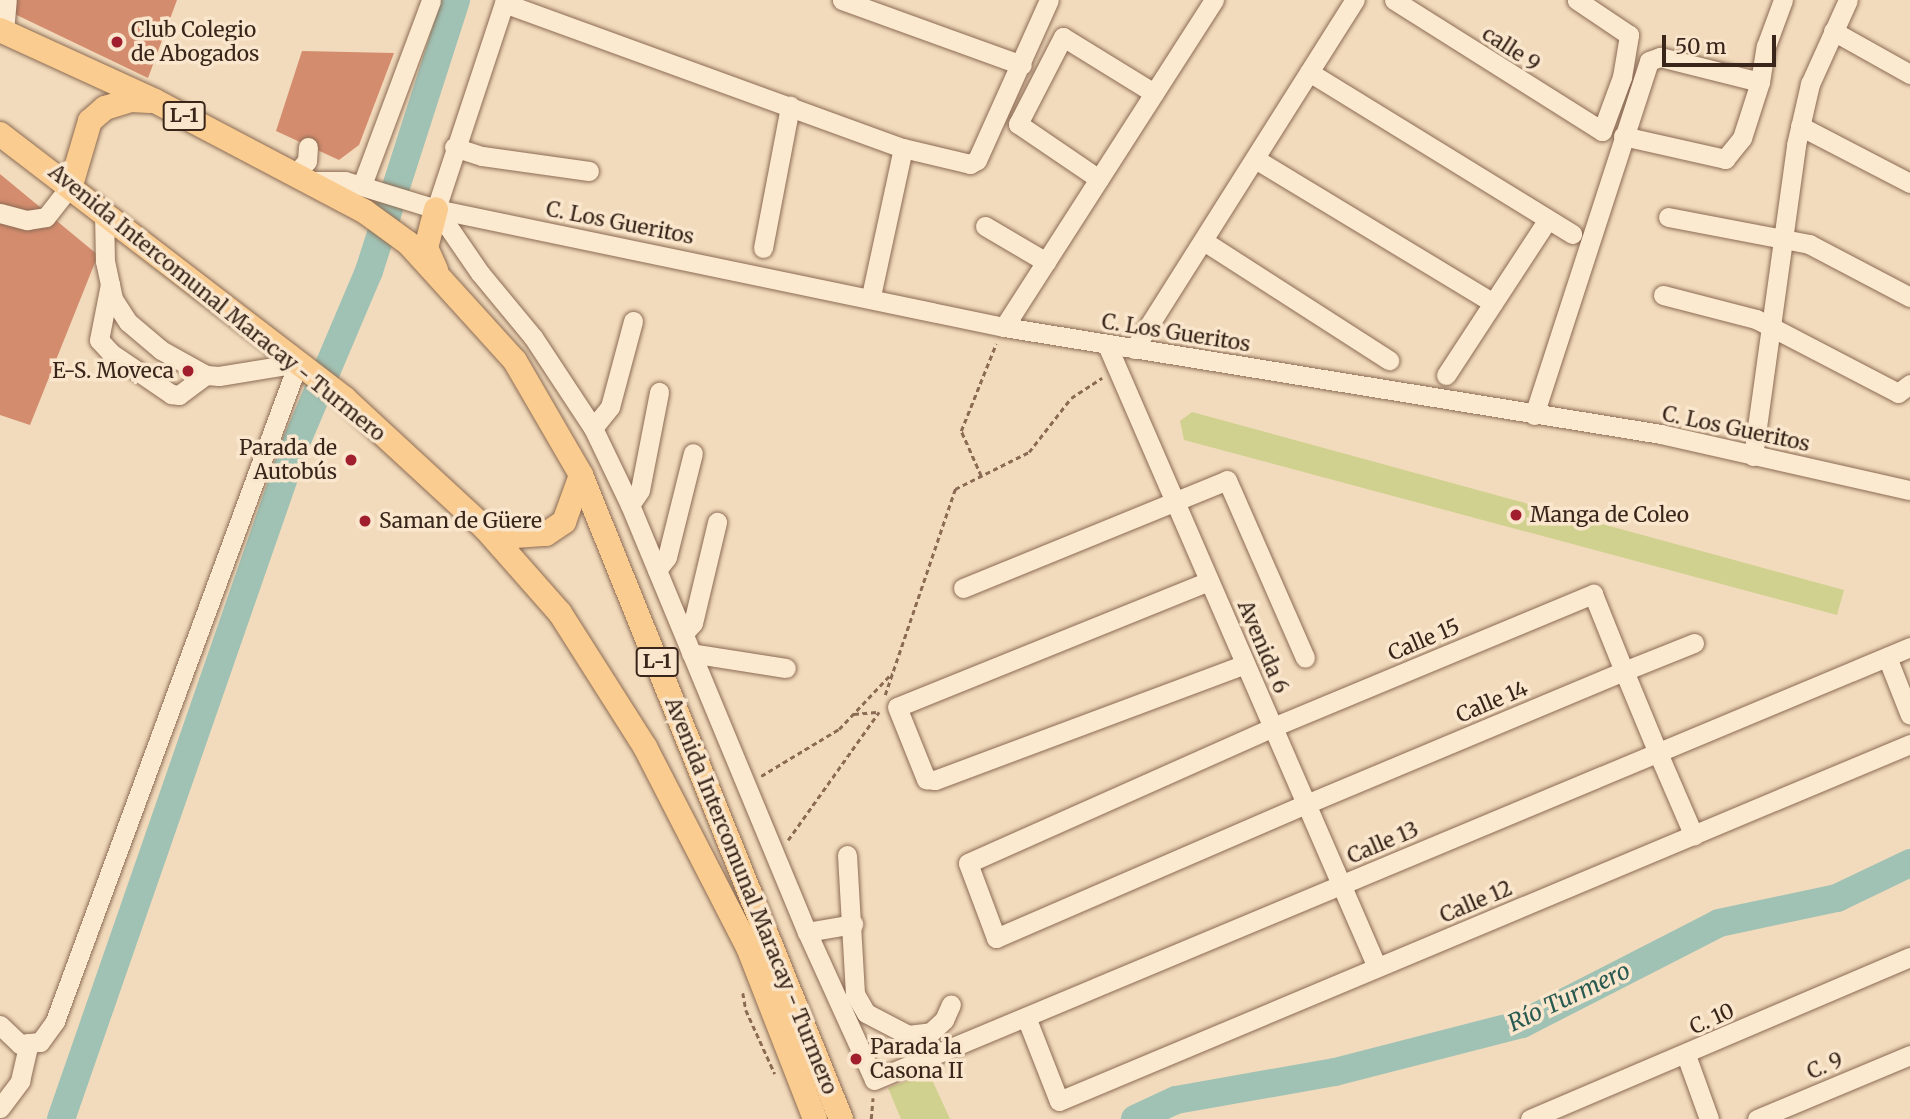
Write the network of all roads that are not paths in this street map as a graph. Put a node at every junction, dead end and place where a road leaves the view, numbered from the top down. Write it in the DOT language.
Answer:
graph roads {
  1 [pos="7,0"];
  2 [pos="432,0"];
  3 [pos="842,0"];
  4 [pos="1049,0"];
  5 [pos="1190,0"];
  6 [pos="1355,0"];
  7 [pos="1394,0"];
  8 [pos="1577,0"];
  9 [pos="1783,0"];
  10 [pos="1848,0"];
  11 [pos="505,2"];
  12 [pos="1210,5"];
  13 [pos="2,31"];
  14 [pos="1833,31"];
  15 [pos="1022,65"];
  16 [pos="1309,72"];
  17 [pos="1910,74"];
  18 [pos="1760,82"];
  19 [pos="1154,93"];
  20 [pos="155,101"];
  21 [pos="790,106"];
  22 [pos="1800,126"];
  23 [pos="1614,132"];
  24 [pos="0,134"];
  25 [pos="308,147"];
  26 [pos="454,147"];
  27 [pos="903,148"];
  28 [pos="1257,160"];
  29 [pos="589,171"];
  30 [pos="306,177"];
  31 [pos="1099,179"];
  32 [pos="1910,183"];
  33 [pos="71,185"];
  34 [pos="366,195"];
  35 [pos="427,205"];
  36 [pos="104,211"];
  37 [pos="0,213"];
  38 [pos="1668,217"];
  39 [pos="1548,219"];
  40 [pos="985,226"];
  41 [pos="1572,234"];
  42 [pos="1205,242"];
  43 [pos="1784,242"];
  44 [pos="763,248"];
  45 [pos="1046,262"];
  46 [pos="436,271"];
  47 [pos="110,284"];
  48 [pos="1663,295"];
  49 [pos="871,296"];
  50 [pos="1910,297"];
  51 [pos="1493,303"];
  52 [pos="633,321"];
  53 [pos="1004,327"];
  54 [pos="1772,327"];
  55 [pos="1107,345"];
  56 [pos="1134,349"];
  57 [pos="1389,360"];
  58 [pos="306,369"];
  59 [pos="206,374"];
  60 [pos="1446,375"];
  61 [pos="1910,384"];
  62 [pos="659,392"];
  63 [pos="1534,415"];
  64 [pos="593,428"];
  65 [pos="693,453"];
  66 [pos="1753,456"];
  67 [pos="581,475"];
  68 [pos="1910,490"];
  69 [pos="1174,500"];
  70 [pos="631,505"];
  71 [pos="717,522"];
  72 [pos="485,528"];
  73 [pos="657,570"];
  74 [pos="1209,581"];
  75 [pos="963,588"];
  76 [pos="684,633"];
  77 [pos="1694,643"];
  78 [pos="1910,647"];
  79 [pos="691,653"];
  80 [pos="1887,657"];
  81 [pos="1305,658"];
  82 [pos="1245,663"];
  83 [pos="786,668"];
  84 [pos="1624,671"];
  85 [pos="1910,715"];
  86 [pos="1273,727"];
  87 [pos="1910,744"];
  88 [pos="1658,753"];
  89 [pos="1308,803"];
  90 [pos="1695,835"];
  91 [pos="847,855"];
  92 [pos="1342,886"];
  93 [pos="853,924"];
  94 [pos="807,932"];
  95 [pos="1910,957"];
  96 [pos="1377,967"];
  97 [pos="951,1004"];
  98 [pos="1026,1017"];
  99 [pos="0,1025"];
  100 [pos="29,1043"];
  101 [pos="1686,1055"];
  102 [pos="1910,1055"];
  103 [pos="0,1108"];
  104 [pos="815,1119"];
  105 [pos="841,1119"];
  106 [pos="1530,1119"];
  107 [pos="1709,1119"];
  108 [pos="1757,1119"];
  1 -- 13 [label="street"];
  2 -- 34 [label="street"];
  3 -- 15 [label="street"];
  4 -- 15 [label="street"];
  5 -- 12 [label="street"];
  6 -- 16 [label="street"];
  7 -- 23 [label="street, calle 9"];
  8 -- 23 [label="street"];
  9 -- 18 [label="street"];
  10 -- 14 [label="street"];
  11 -- 21 [label="street"];
  11 -- 26 [label="street"];
  12 -- 19 [label="street"];
  13 -- 20 [label="main road, Avenida Intercomunal Maracay - Turmero / L-1"];
  14 -- 17 [label="street"];
  14 -- 22 [label="street"];
  15 -- 27 [label="street"];
  16 -- 28 [label="street"];
  16 -- 39 [label="street"];
  18 -- 23 [label="street"];
  18 -- 23 [label="street, calle 9"];
  19 -- 31 [label="street"];
  19 -- 31 [label="street"];
  20 -- 30 [label="main road, Avenida Intercomunal Maracay - Turmero / L-1"];
  20 -- 33 [label="main road"];
  21 -- 27 [label="street"];
  21 -- 44 [label="street"];
  22 -- 32 [label="street"];
  22 -- 43 [label="street"];
  23 -- 63 [label="street"];
  24 -- 33 [label="main road, Avenida Intercomunal Maracay - Turmero / L-1"];
  25 -- 30 [label="street"];
  26 -- 29 [label="street"];
  26 -- 35 [label="street"];
  27 -- 49 [label="street"];
  28 -- 42 [label="street"];
  28 -- 51 [label="street"];
  30 -- 34 [label="main road, Avenida Intercomunal Maracay - Turmero / L-1"];
  31 -- 45 [label="street"];
  33 -- 36 [label="main road, Avenida Intercomunal Maracay - Turmero / L-1"];
  33 -- 37 [label="street"];
  34 -- 35 [label="street, C. Los Gueritos"];
  34 -- 46 [label="main road, Avenida Intercomunal Maracay - Turmero / L-1"];
  35 -- 46 [label="main road"];
  35 -- 49 [label="street, C. Los Gueritos"];
  35 -- 64 [label="street"];
  36 -- 47 [label="street"];
  36 -- 58 [label="main road, Avenida Intercomunal Maracay - Turmero / L-1"];
  38 -- 43 [label="street"];
  39 -- 41 [label="street"];
  39 -- 51 [label="street"];
  40 -- 45 [label="street"];
  42 -- 56 [label="street"];
  42 -- 57 [label="street"];
  43 -- 50 [label="street"];
  43 -- 54 [label="street"];
  45 -- 53 [label="street"];
  46 -- 67 [label="main road, Avenida Intercomunal Maracay - Turmero / L-1"];
  47 -- 59 [label="street"];
  47 -- 59 [label="street"];
  48 -- 54 [label="street"];
  49 -- 53 [label="street, C. Los Gueritos"];
  51 -- 60 [label="street"];
  52 -- 64 [label="street"];
  53 -- 55 [label="street, C. Los Gueritos"];
  54 -- 61 [label="street"];
  54 -- 66 [label="street"];
  55 -- 56 [label="street, C. Los Gueritos"];
  55 -- 69 [label="street, Avenida 6"];
  56 -- 63 [label="street, C. Los Gueritos"];
  58 -- 59 [label="street"];
  58 -- 72 [label="main road, Avenida Intercomunal Maracay - Turmero / L-1"];
  58 -- 100 [label="street"];
  62 -- 70 [label="street"];
  63 -- 66 [label="street, C. Los Gueritos"];
  64 -- 70 [label="street"];
  65 -- 73 [label="street"];
  66 -- 68 [label="street, C. Los Gueritos"];
  67 -- 72 [label="main road"];
  67 -- 105 [label="main road, Avenida Intercomunal Maracay - Turmero / L-1"];
  69 -- 74 [label="street, Avenida 6"];
  69 -- 75 [label="street"];
  69 -- 81 [label="street"];
  70 -- 73 [label="street"];
  71 -- 76 [label="street"];
  72 -- 104 [label="main road, Avenida Intercomunal Maracay - Turmero / L-1"];
  73 -- 76 [label="street"];
  74 -- 82 [label="street, Avenida 6"];
  74 -- 82 [label="street"];
  76 -- 79 [label="street"];
  77 -- 84 [label="street, Calle 14"];
  78 -- 80 [label="street, Calle 13"];
  79 -- 83 [label="street"];
  79 -- 94 [label="street"];
  80 -- 85 [label="street"];
  80 -- 88 [label="street, Calle 13"];
  82 -- 86 [label="street, Avenida 6"];
  84 -- 86 [label="street, Calle 15"];
  84 -- 88 [label="street"];
  84 -- 89 [label="street, Calle 14"];
  86 -- 89 [label="street, Avenida 6"];
  86 -- 89 [label="street, Calle 15"];
  87 -- 90 [label="street, Calle 12"];
  88 -- 90 [label="street"];
  88 -- 92 [label="street, Calle 13"];
  89 -- 92 [label="street, Avenida 6"];
  90 -- 96 [label="street, Calle 12"];
  91 -- 93 [label="street"];
  92 -- 96 [label="street, Avenida 6"];
  92 -- 98 [label="street, Calle 13"];
  93 -- 94 [label="street"];
  93 -- 97 [label="street"];
  94 -- 98 [label="street, Calle 13"];
  95 -- 101 [label="street, C. 10"];
  96 -- 98 [label="street, Calle 12"];
  99 -- 100 [label="street"];
  100 -- 103 [label="street"];
  101 -- 106 [label="street, C. 10"];
  101 -- 107 [label="street"];
  102 -- 108 [label="street, C. 9"];
}
